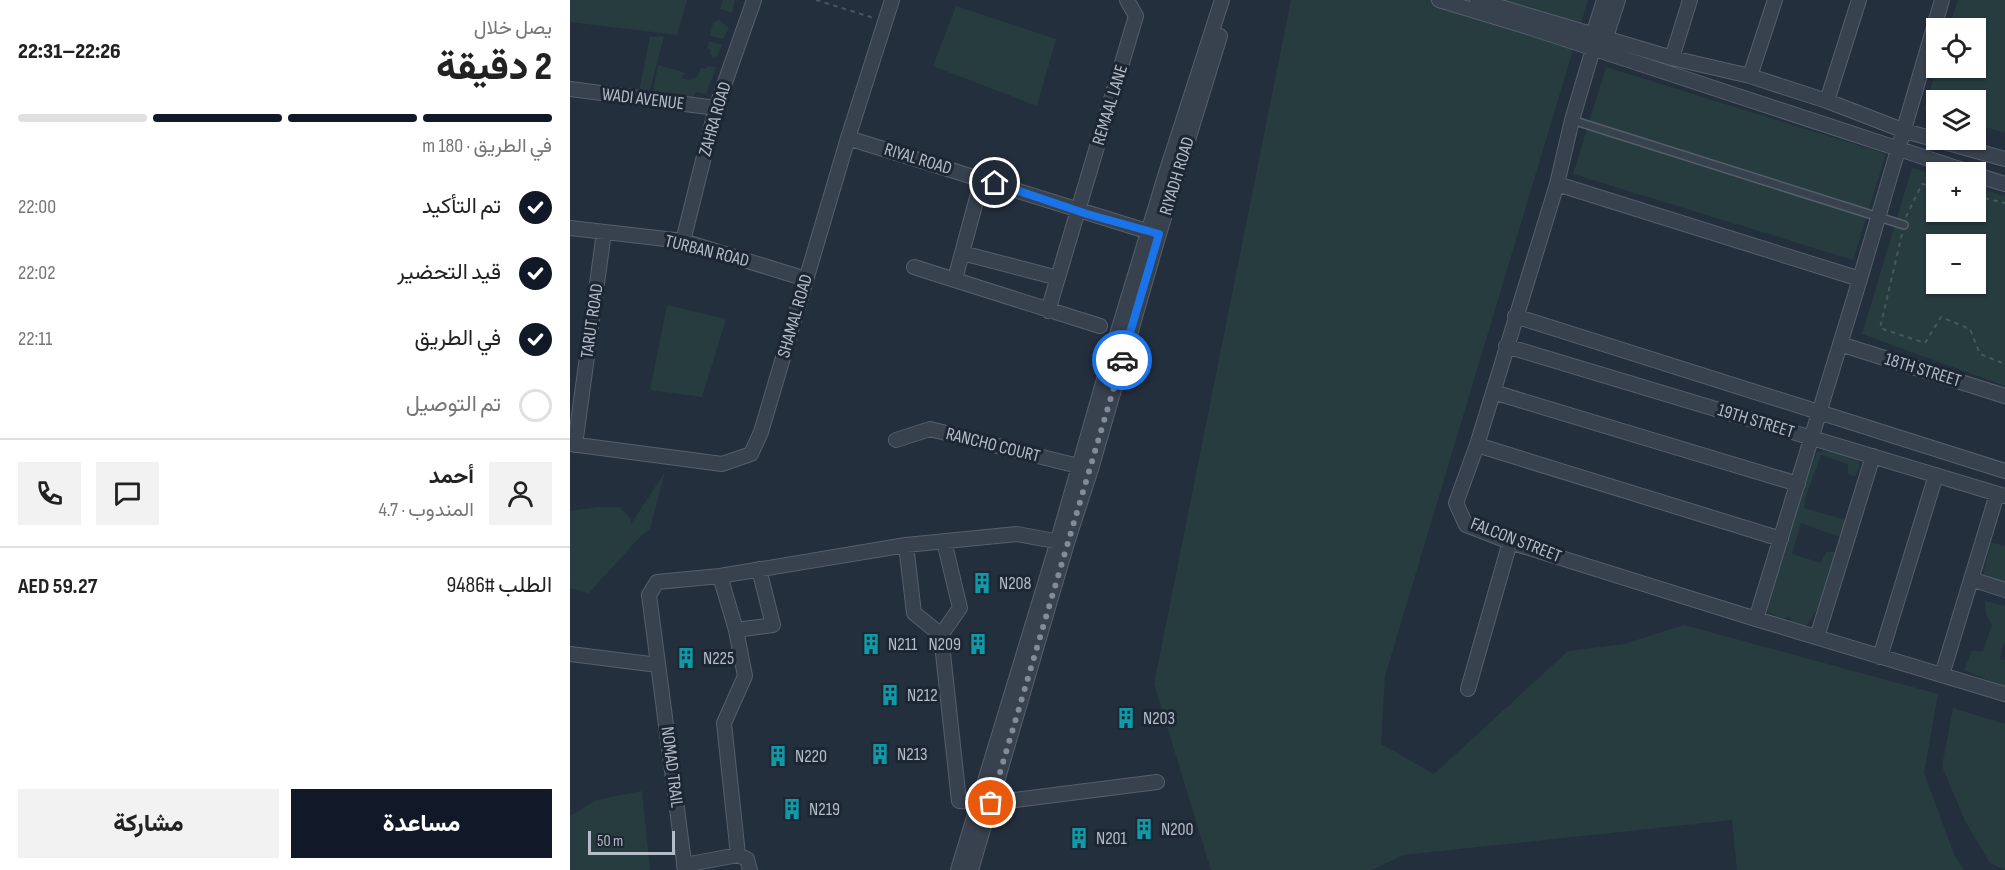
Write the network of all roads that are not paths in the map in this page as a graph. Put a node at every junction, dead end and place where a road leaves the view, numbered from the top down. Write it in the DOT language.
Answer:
graph roads {
  1 [pos="753,0"];
  2 [pos="892,0"];
  3 [pos="1127,0"];
  4 [pos="1222,0"];
  5 [pos="1231,0"];
  6 [pos="1439,0"];
  7 [pos="1477,0"];
  8 [pos="1604,0"];
  9 [pos="1618,0"];
  10 [pos="1690,0"];
  11 [pos="1775,0"];
  12 [pos="1859,0"];
  13 [pos="1942,0"];
  14 [pos="1597,40"];
  15 [pos="1672,58"];
  16 [pos="1750,76"];
  17 [pos="570,89"];
  18 [pos="1827,101"];
  19 [pos="716,108"];
  20 [pos="1572,120"];
  21 [pos="1905,131"];
  22 [pos="848,138"];
  23 [pos="1897,150"];
  24 [pos="2005,159"];
  25 [pos="1936,162"];
  26 [pos="1986,178"];
  27 [pos="982,179"];
  28 [pos="1557,184"];
  29 [pos="2005,184"];
  30 [pos="1078,211"];
  31 [pos="1877,218"];
  32 [pos="1904,225"];
  33 [pos="570,228"];
  34 [pos="604,232"];
  35 [pos="1154,233"];
  36 [pos="683,241"];
  37 [pos="962,253"];
  38 [pos="914,267"];
  39 [pos="1059,278"];
  40 [pos="806,279"];
  41 [pos="955,279"];
  42 [pos="1860,279"];
  43 [pos="1048,311"];
  44 [pos="1515,316"];
  45 [pos="1100,326"];
  46 [pos="1840,344"];
  47 [pos="1506,346"];
  48 [pos="1493,392"];
  49 [pos="2005,396"];
  50 [pos="1820,411"];
  51 [pos="1812,438"];
  52 [pos="896,440"];
  53 [pos="573,445"];
  54 [pos="1477,445"];
  55 [pos="1873,456"];
  56 [pos="1085,467"];
  57 [pos="2005,471"];
  58 [pos="1936,475"];
  59 [pos="1798,484"];
  60 [pos="2001,495"];
  61 [pos="1780,538"];
  62 [pos="944,541"];
  63 [pos="1062,542"];
  64 [pos="1510,542"];
  65 [pos="906,545"];
  66 [pos="759,569"];
  67 [pos="720,576"];
  68 [pos="1971,579"];
  69 [pos="2005,590"];
  70 [pos="1756,619"];
  71 [pos="736,630"];
  72 [pos="941,635"];
  73 [pos="1817,637"];
  74 [pos="570,654"];
  75 [pos="1880,657"];
  76 [pos="658,665"];
  77 [pos="1942,675"];
  78 [pos="1468,689"];
  79 [pos="2005,694"];
  80 [pos="1157,782"];
  81 [pos="984,802"];
  82 [pos="738,855"];
  83 [pos="717,864"];
  84 [pos="685,868"];
  85 [pos="750,870"];
  86 [pos="958,870"];
  87 [pos="970,870"];
  1 -- 19 [label="street, ZAHRA ROAD"];
  2 -- 22 [label="street, SHAMAL ROAD"];
  3 -- 30 [label="street, REMAAL LANE"];
  4 -- 35 [label="street, RIYADH ROAD"];
  5 -- 35 [label="street, RIYADH ROAD"];
  6 -- 14 [label="street"];
  7 -- 14 [label="street"];
  8 -- 14 [label="street"];
  9 -- 14 [label="street"];
  10 -- 15 [label="street"];
  11 -- 16 [label="street"];
  12 -- 18 [label="street"];
  13 -- 21 [label="street"];
  14 -- 15 [label="street"];
  14 -- 20 [label="street, FALCON STREET"];
  14 -- 23 [label="street"];
  15 -- 16 [label="street"];
  16 -- 18 [label="street"];
  17 -- 19 [label="street, WADI AVENUE"];
  18 -- 21 [label="street"];
  19 -- 36 [label="street, ZAHRA ROAD"];
  20 -- 28 [label="street, FALCON STREET"];
  20 -- 31 [label="lane"];
  21 -- 23 [label="street"];
  21 -- 24 [label="street"];
  22 -- 27 [label="street, RIYAL ROAD"];
  22 -- 40 [label="street, SHAMAL ROAD"];
  23 -- 25 [label="street"];
  23 -- 31 [label="street"];
  26 -- 29 [label="street"];
  27 -- 30 [label="street, RIYAL ROAD"];
  27 -- 37 [label="street"];
  28 -- 42 [label="street"];
  28 -- 44 [label="street, FALCON STREET"];
  30 -- 35 [label="street, RIYAL ROAD"];
  30 -- 39 [label="street, REMAAL LANE"];
  31 -- 32 [label="lane"];
  31 -- 42 [label="street"];
  33 -- 34 [label="street, TURBAN ROAD"];
  34 -- 36 [label="street, TURBAN ROAD"];
  34 -- 53 [label="street, TARUT ROAD"];
  35 -- 56 [label="street, RIYADH ROAD"];
  36 -- 40 [label="street, TURBAN ROAD"];
  37 -- 39 [label="street"];
  37 -- 41 [label="street"];
  38 -- 41 [label="street"];
  39 -- 43 [label="street, REMAAL LANE"];
  40 -- 53 [label="street, SHAMAL ROAD"];
  41 -- 43 [label="street"];
  42 -- 46 [label="street"];
  43 -- 45 [label="street"];
  44 -- 47 [label="street, FALCON STREET"];
  44 -- 50 [label="street, 19TH STREET"];
  46 -- 49 [label="street, 18TH STREET"];
  46 -- 50 [label="street"];
  47 -- 48 [label="street, FALCON STREET"];
  47 -- 51 [label="street, 19TH STREET"];
  48 -- 54 [label="street, FALCON STREET"];
  48 -- 59 [label="street"];
  50 -- 51 [label="street"];
  50 -- 57 [label="street, 19TH STREET"];
  51 -- 55 [label="street, 19TH STREET"];
  51 -- 59 [label="street"];
  52 -- 56 [label="street, RANCHO COURT"];
  54 -- 61 [label="street"];
  54 -- 64 [label="street, FALCON STREET"];
  55 -- 58 [label="street, 19TH STREET"];
  55 -- 73 [label="street"];
  56 -- 63 [label="street, RIYADH ROAD"];
  58 -- 60 [label="street, 19TH STREET"];
  58 -- 75 [label="street"];
  59 -- 61 [label="street"];
  60 -- 68 [label="street"];
  61 -- 70 [label="street"];
  62 -- 63 [label="street"];
  62 -- 65 [label="street"];
  62 -- 72 [label="street"];
  63 -- 81 [label="street, RIYADH ROAD"];
  64 -- 70 [label="street, FALCON STREET"];
  64 -- 78 [label="street"];
  65 -- 66 [label="street"];
  65 -- 72 [label="street"];
  66 -- 67 [label="street"];
  66 -- 71 [label="street"];
  67 -- 71 [label="street"];
  67 -- 76 [label="street, NOMAD TRAIL"];
  68 -- 69 [label="street"];
  68 -- 77 [label="street"];
  70 -- 73 [label="street, FALCON STREET"];
  71 -- 82 [label="street"];
  72 -- 81 [label="street"];
  73 -- 75 [label="street, FALCON STREET"];
  74 -- 76 [label="street"];
  75 -- 77 [label="street, FALCON STREET"];
  76 -- 84 [label="street, NOMAD TRAIL"];
  77 -- 79 [label="street, FALCON STREET"];
  80 -- 81 [label="street"];
  81 -- 86 [label="street"];
  81 -- 87 [label="street, RIYADH ROAD"];
  82 -- 83 [label="street"];
  82 -- 85 [label="street"];
  83 -- 84 [label="street"];
}
